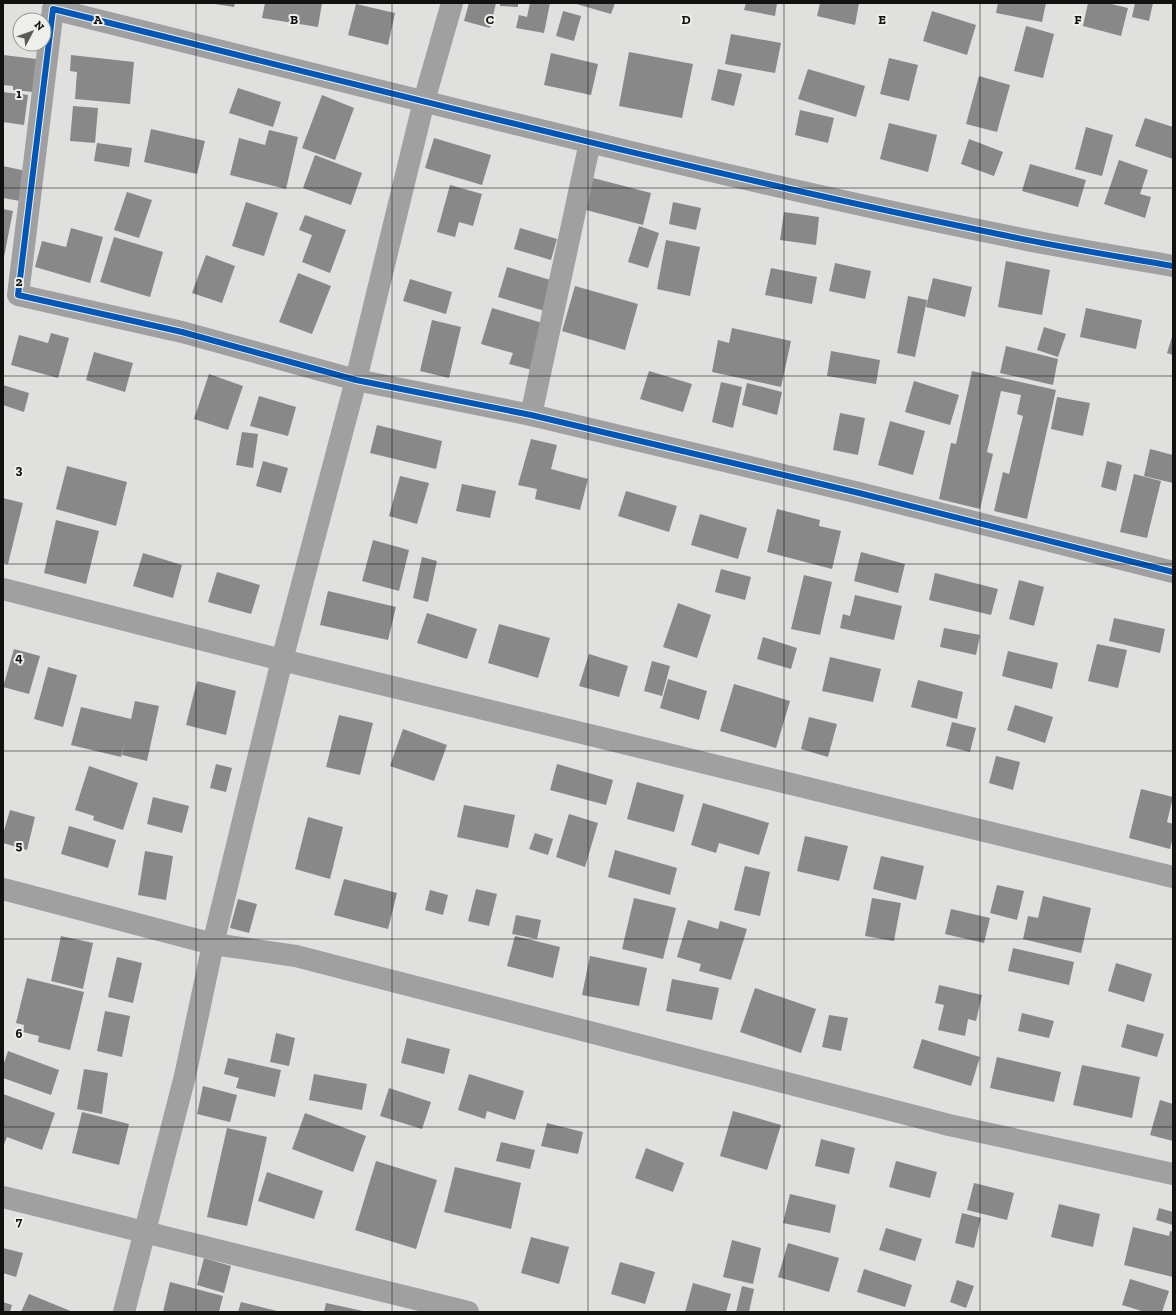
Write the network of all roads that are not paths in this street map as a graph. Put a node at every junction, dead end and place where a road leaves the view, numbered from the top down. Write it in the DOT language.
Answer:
graph roads {
  1 [pos="452,3"];
  2 [pos="424,101"];
  3 [pos="590,142"];
  4 [pos="1173,266"];
  5 [pos="356,380"];
  6 [pos="531,415"];
  7 [pos="1173,572"];
  8 [pos="3,589"];
  9 [pos="282,660"];
  10 [pos="1173,877"];
  11 [pos="3,889"];
  12 [pos="213,944"];
  13 [pos="1173,1174"];
  14 [pos="3,1197"];
  15 [pos="144,1232"];
  16 [pos="124,1312"];
  17 [pos="468,1312"];
  1 -- 2 [label="street"];
  2 -- 3 [label="street"];
  2 -- 5 [label="street"];
  2 -- 5 [label="street"];
  3 -- 4 [label="street"];
  3 -- 6 [label="street"];
  5 -- 6 [label="street"];
  5 -- 9 [label="street"];
  6 -- 7 [label="street"];
  8 -- 9 [label="street"];
  9 -- 10 [label="street"];
  9 -- 12 [label="street"];
  11 -- 12 [label="street"];
  12 -- 13 [label="street"];
  12 -- 15 [label="street"];
  14 -- 15 [label="street"];
  15 -- 16 [label="street"];
  15 -- 17 [label="street"];
}
